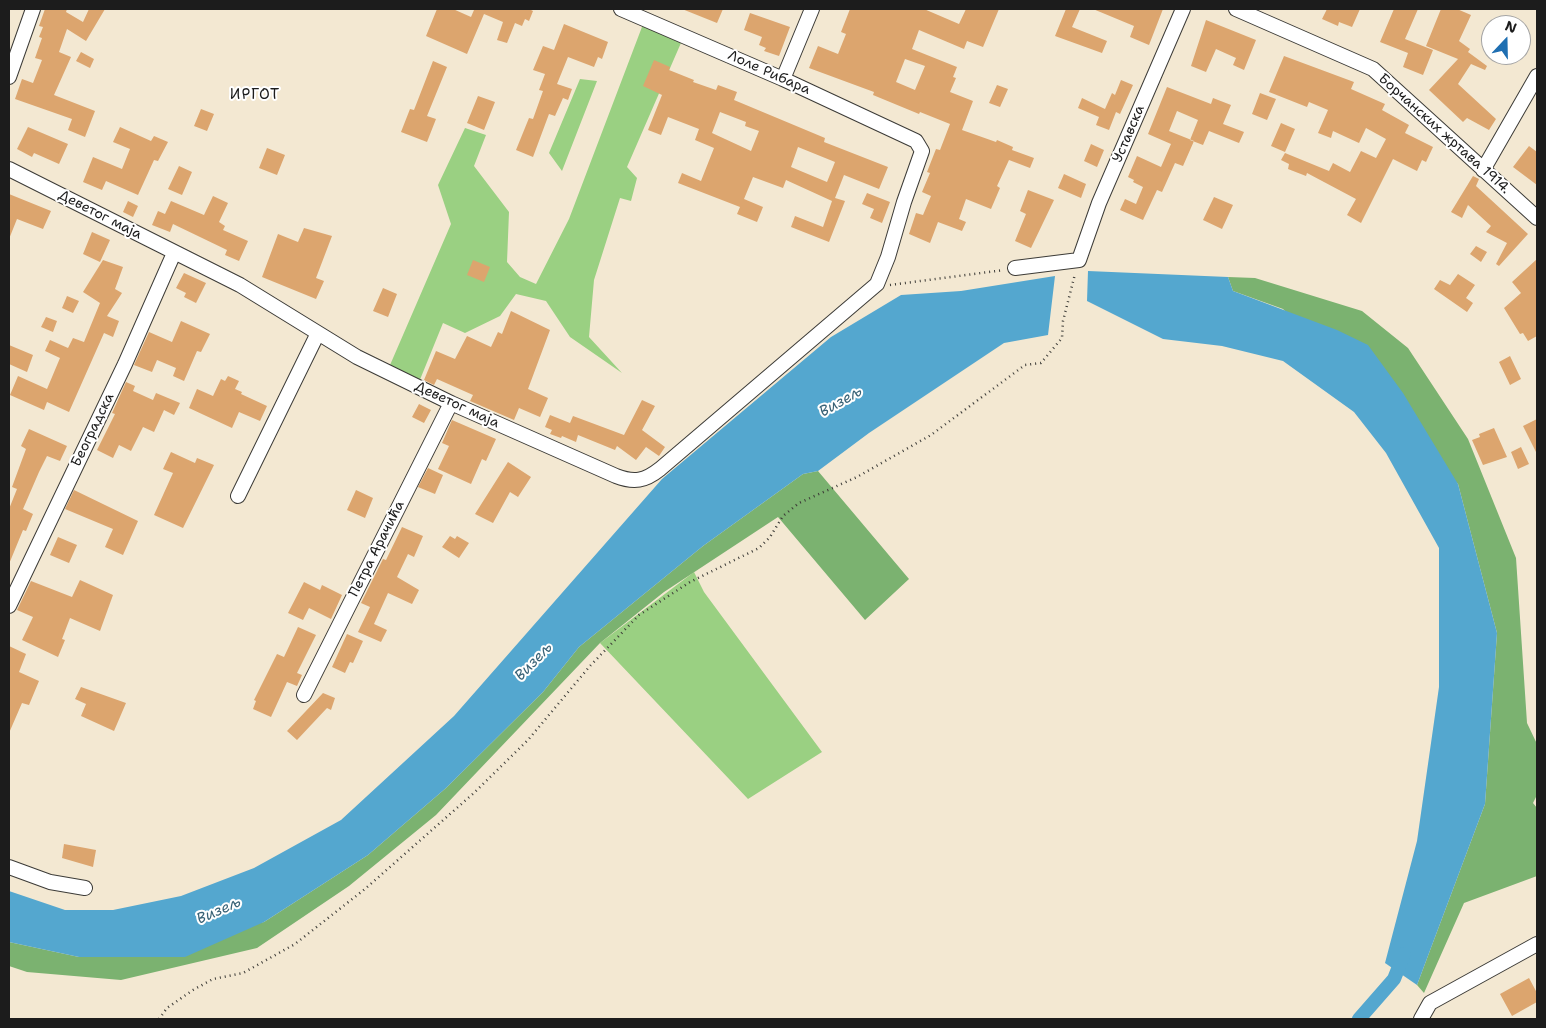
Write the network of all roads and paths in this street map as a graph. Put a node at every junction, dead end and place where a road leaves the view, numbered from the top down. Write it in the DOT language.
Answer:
graph roads {
  1 [pos="33,9"];
  2 [pos="621,9"];
  3 [pos="812,9"];
  4 [pos="1183,9"];
  5 [pos="1236,9"];
  6 [pos="1537,76"];
  7 [pos="9,77"];
  8 [pos="783,79"];
  9 [pos="9,169"];
  10 [pos="1483,170"];
  11 [pos="1537,218"];
  12 [pos="174,253"];
  13 [pos="1079,260"];
  14 [pos="1015,268"];
  15 [pos="876,284"];
  16 [pos="317,335"];
  17 [pos="451,403"];
  18 [pos="238,496"];
  19 [pos="9,606"];
  20 [pos="304,695"];
  21 [pos="9,867"];
  22 [pos="85,888"];
  23 [pos="1537,944"];
  24 [pos="159,1019"];
  25 [pos="1421,1019"];
  1 -- 7 [label="street"];
  2 -- 8 [label="street, Лоле Рибара"];
  3 -- 8 [label="street"];
  4 -- 13 [label="street, Уставска"];
  5 -- 10 [label="street, Борчанских жртава 1914."];
  6 -- 10 [label="street"];
  8 -- 15 [label="street, Лоле Рибара"];
  9 -- 12 [label="street, Деветог маја"];
  10 -- 11 [label="street, Борчанских жртава 1914."];
  12 -- 16 [label="street, Деветог маја"];
  12 -- 19 [label="street, Београдска"];
  13 -- 14 [label="street"];
  13 -- 24 [label="path"];
  14 -- 15 [label="path"];
  15 -- 17 [label="street, Деветог маја"];
  16 -- 17 [label="street, Деветог маја"];
  16 -- 18 [label="street"];
  17 -- 20 [label="street, Петра Арачића"];
  21 -- 22 [label="street"];
  23 -- 25 [label="street"];
}
